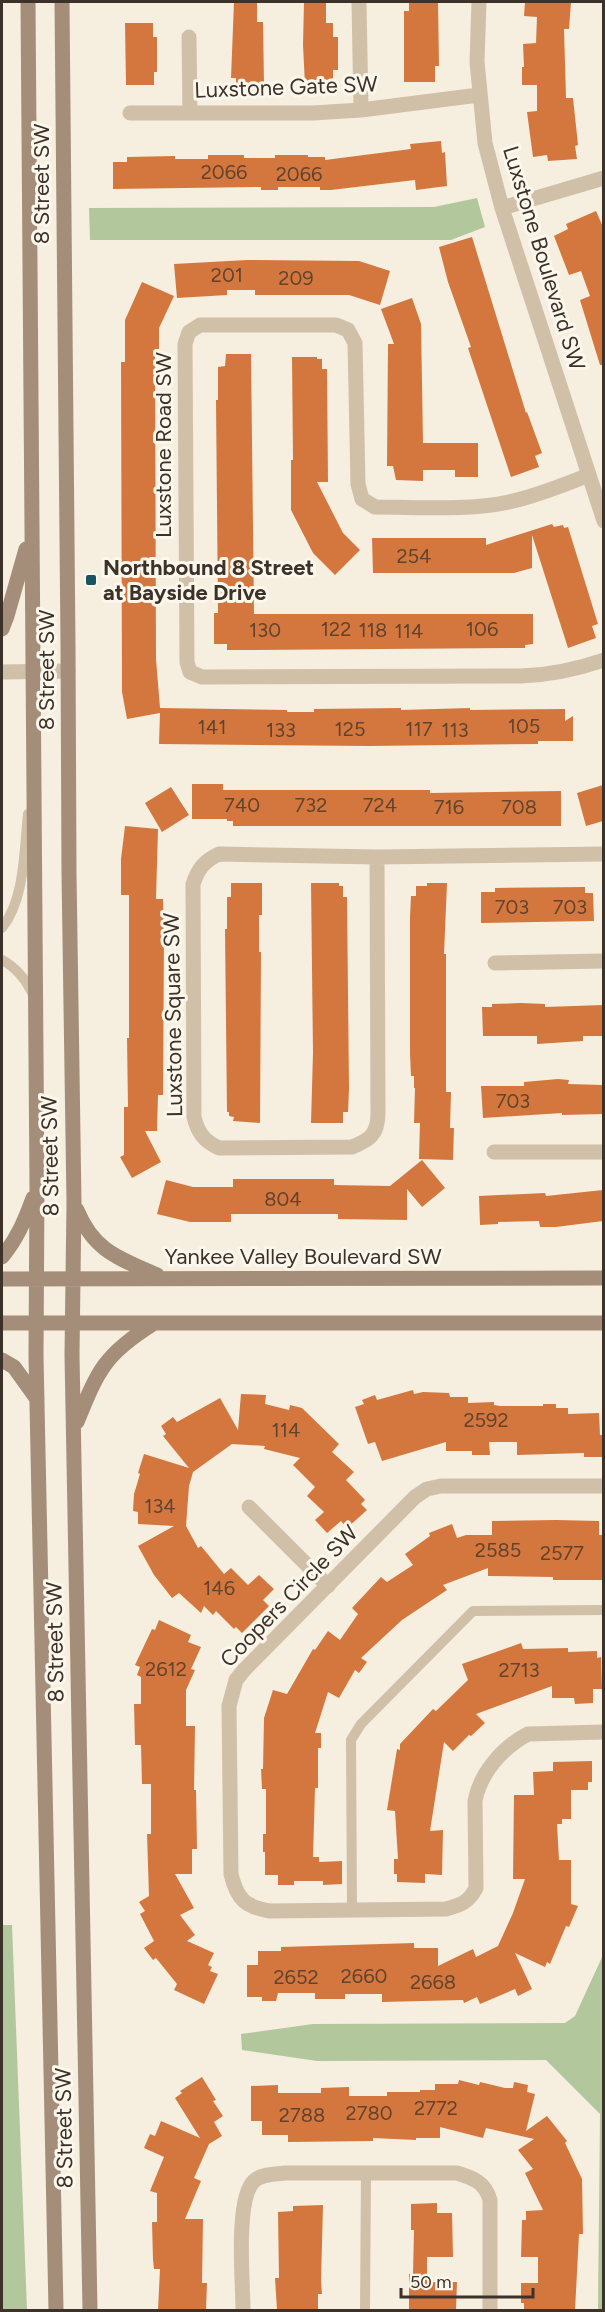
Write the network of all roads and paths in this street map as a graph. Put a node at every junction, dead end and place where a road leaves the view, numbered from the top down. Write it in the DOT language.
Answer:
graph roads {
  1 [pos="27,2"];
  2 [pos="62,2"];
  3 [pos="72,2"];
  4 [pos="359,2"];
  5 [pos="478,2"];
  6 [pos="62,31"];
  7 [pos="189,37"];
  8 [pos="479,94"];
  9 [pos="361,110"];
  10 [pos="130,113"];
  11 [pos="190,113"];
  12 [pos="603,178"];
  13 [pos="502,208"];
  14 [pos="589,475"];
  15 [pos="603,521"];
  16 [pos="31,532"];
  17 [pos="2,628"];
  18 [pos="603,660"];
  19 [pos="68,670"];
  20 [pos="32,671"];
  21 [pos="2,672"];
  22 [pos="33,775"];
  23 [pos="603,854"];
  24 [pos="377,857"];
  25 [pos="2,928"];
  26 [pos="2,960"];
  27 [pos="603,961"];
  28 [pos="495,963"];
  29 [pos="36,1001"];
  30 [pos="494,1152"];
  31 [pos="603,1152"];
  32 [pos="38,1187"];
  33 [pos="74,1202"];
  34 [pos="2,1257"];
  35 [pos="37,1278"];
  36 [pos="163,1278"];
  37 [pos="603,1278"];
  38 [pos="2,1279"];
  39 [pos="73,1279"];
  40 [pos="2,1323"];
  41 [pos="37,1323"];
  42 [pos="72,1323"];
  43 [pos="603,1323"];
  44 [pos="153,1324"];
  45 [pos="2,1360"];
  46 [pos="37,1399"];
  47 [pos="74,1430"];
  48 [pos="603,1486"];
  49 [pos="249,1507"];
  50 [pos="328,1586"];
  51 [pos="603,1610"];
  52 [pos="603,1732"];
  53 [pos="352,1910"];
  54 [pos="366,2173"];
  55 [pos="56,2310"];
  56 [pos="90,2310"];
  57 [pos="243,2310"];
  58 [pos="365,2310"];
  59 [pos="490,2310"];
  1 -- 16 [label="main road, 8 Street SW"];
  2 -- 6 [label="main road, 8 Street SW"];
  3 -- 6 [label="main road"];
  4 -- 9 [label="street"];
  5 -- 8 [label="street, Luxstone Boulevard SW"];
  6 -- 19 [label="main road, 8 Street SW"];
  7 -- 11 [label="street"];
  8 -- 9 [label="street, Luxstone Gate SW"];
  8 -- 13 [label="street, Luxstone Boulevard SW"];
  9 -- 11 [label="street, Luxstone Gate SW"];
  10 -- 11 [label="street, Luxstone Gate SW"];
  12 -- 13 [label="street"];
  13 -- 14 [label="street, Luxstone Boulevard SW"];
  14 -- 15 [label="street, Luxstone Boulevard SW"];
  14 -- 18 [label="street, Luxstone Road SW"];
  16 -- 17 [label="main road"];
  16 -- 20 [label="main road, 8 Street SW"];
  19 -- 20 [label="street"];
  19 -- 33 [label="main road, 8 Street SW"];
  20 -- 21 [label="street"];
  20 -- 22 [label="main road, 8 Street SW"];
  22 -- 25 [label="lane"];
  22 -- 29 [label="main road, 8 Street SW"];
  23 -- 24 [label="street, Luxstone Square SW"];
  24 -- 24 [label="street, Luxstone Square SW"];
  26 -- 29 [label="lane"];
  27 -- 28 [label="street"];
  29 -- 32 [label="main road, 8 Street SW"];
  30 -- 31 [label="street"];
  32 -- 34 [label="main road"];
  32 -- 35 [label="main road, 8 Street SW"];
  33 -- 36 [label="main road"];
  33 -- 39 [label="main road, 8 Street SW"];
  35 -- 38 [label="main road, Yankee Valley Boulevard SW"];
  35 -- 39 [label="main road, Yankee Valley Boulevard SW"];
  35 -- 41 [label="main road, 8 Street SW"];
  36 -- 37 [label="main road, Yankee Valley Boulevard SW"];
  36 -- 39 [label="main road, Yankee Valley Boulevard SW"];
  39 -- 42 [label="main road, 8 Street SW"];
  40 -- 41 [label="main road"];
  41 -- 42 [label="main road"];
  41 -- 46 [label="main road, 8 Street SW"];
  42 -- 44 [label="main road"];
  42 -- 47 [label="main road, 8 Street SW"];
  43 -- 44 [label="main road"];
  44 -- 47 [label="main road"];
  45 -- 46 [label="main road"];
  46 -- 55 [label="main road, 8 Street SW"];
  47 -- 56 [label="main road, 8 Street SW"];
  48 -- 50 [label="street, Coopers Circle SW"];
  49 -- 50 [label="street"];
  50 -- 53 [label="street, Coopers Circle SW"];
  51 -- 53 [label="lane"];
  52 -- 53 [label="street, Coopers Circle SW"];
  54 -- 57 [label="street"];
  54 -- 58 [label="lane"];
  54 -- 59 [label="street"];
}
